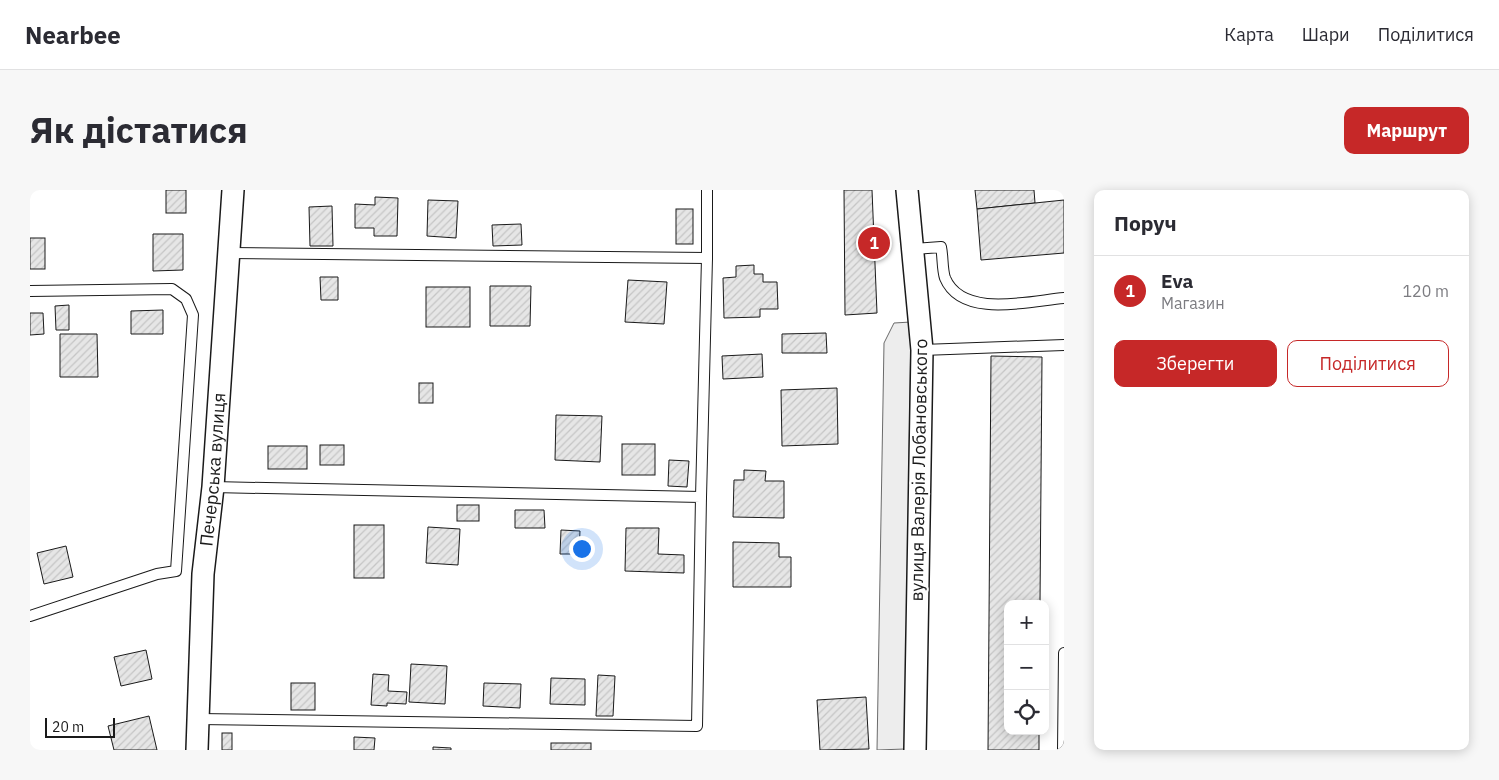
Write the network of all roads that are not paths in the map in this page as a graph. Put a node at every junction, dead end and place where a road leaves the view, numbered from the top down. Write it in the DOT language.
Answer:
graph roads {
  1 [pos="232,190"];
  2 [pos="707,190"];
  3 [pos="908,190"];
  4 [pos="914,249"];
  5 [pos="229,253"];
  6 [pos="707,258"];
  7 [pos="30,291"];
  8 [pos="1064,298"];
  9 [pos="1064,345"];
  10 [pos="922,350"];
  11 [pos="212,487"];
  12 [pos="701,498"];
  13 [pos="30,616"];
  14 [pos="1064,653"];
  15 [pos="198,719"];
  16 [pos="197,750"];
  17 [pos="915,750"];
  18 [pos="1063,750"];
  1 -- 5 [label="street, Печерська вулиця"];
  2 -- 6 [label="lane"];
  3 -- 4 [label="street, вулиця Валерія Лобановського"];
  4 -- 8 [label="lane"];
  4 -- 10 [label="street, вулиця Валерія Лобановського"];
  5 -- 6 [label="lane"];
  5 -- 11 [label="street, Печерська вулиця"];
  6 -- 12 [label="lane"];
  7 -- 13 [label="lane"];
  9 -- 10 [label="lane"];
  10 -- 17 [label="street, вулиця Валерія Лобановського"];
  11 -- 12 [label="lane"];
  11 -- 15 [label="street, Печерська вулиця"];
  12 -- 15 [label="lane"];
  14 -- 18 [label="lane"];
  15 -- 16 [label="street, Печерська вулиця"];
}
